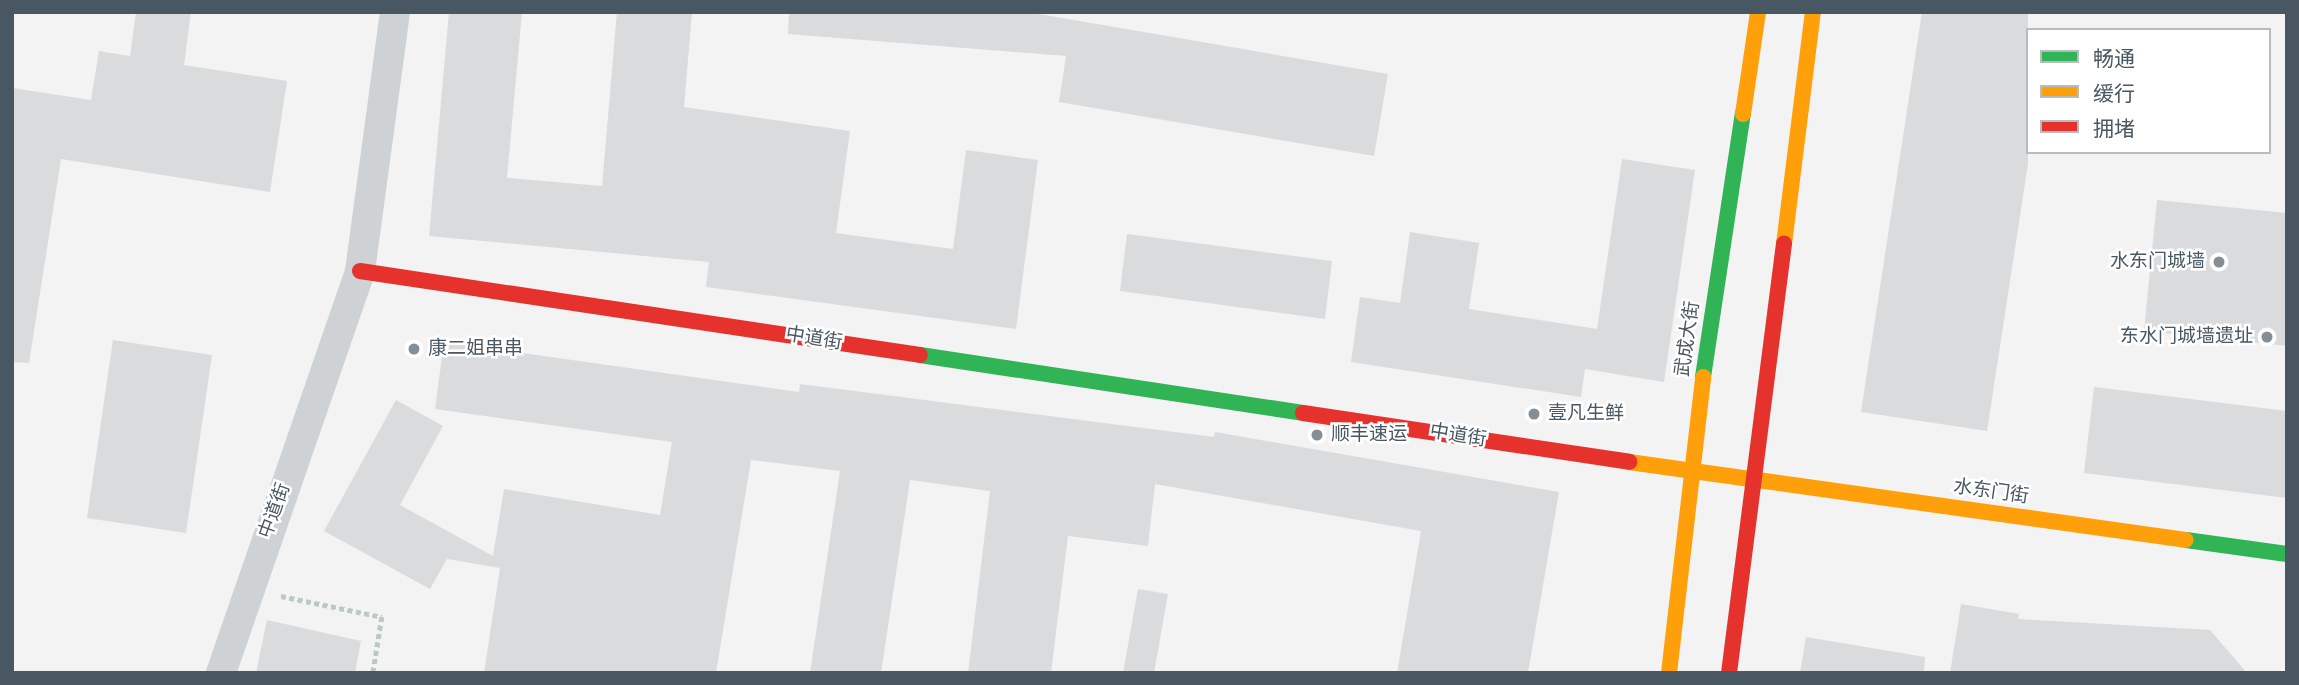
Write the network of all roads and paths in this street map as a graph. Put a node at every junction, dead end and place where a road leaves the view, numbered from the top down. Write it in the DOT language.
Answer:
graph roads {
  1 [pos="395,12"];
  2 [pos="1758,12"];
  3 [pos="1813,12"];
  4 [pos="360,271"];
  5 [pos="1689,471"];
  6 [pos="1752,481"];
  7 [pos="2287,554"];
  8 [pos="251,577"];
  9 [pos="221,673"];
  10 [pos="373,673"];
  11 [pos="1669,673"];
  12 [pos="1729,673"];
  1 -- 4 [label="street"];
  2 -- 5 [label="street, 武成大街"];
  3 -- 6 [label="street"];
  4 -- 5 [label="street, 中道街"];
  4 -- 8 [label="street, 中道街"];
  5 -- 6 [label="street, 水东门街"];
  5 -- 11 [label="street, 武成大街"];
  6 -- 7 [label="street, 水东门街"];
  6 -- 12 [label="street"];
  8 -- 9 [label="street, 中道街"];
  8 -- 10 [label="path"];
}
